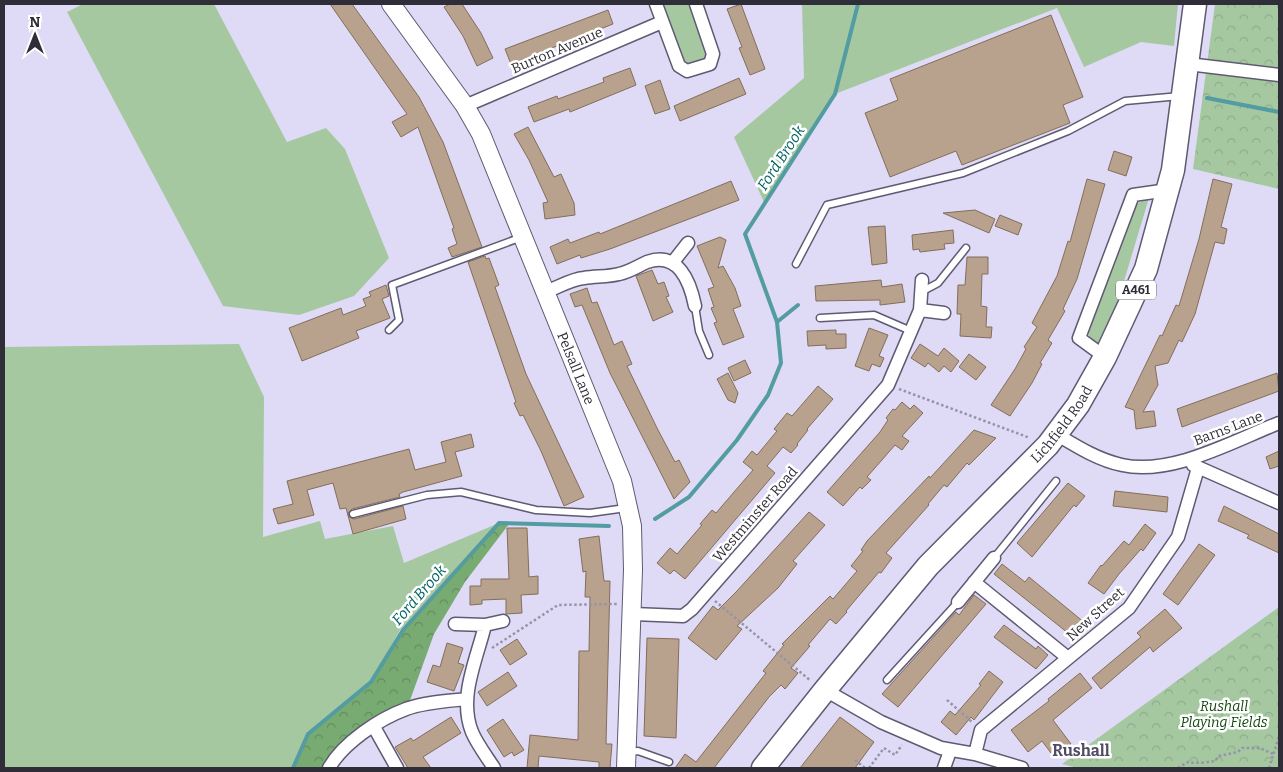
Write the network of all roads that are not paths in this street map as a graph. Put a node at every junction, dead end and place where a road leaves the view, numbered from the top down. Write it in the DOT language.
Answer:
graph roads {
  1 [pos="391,4"];
  2 [pos="656,4"];
  3 [pos="696,4"];
  4 [pos="1195,4"];
  5 [pos="662,22"];
  6 [pos="1188,64"];
  7 [pos="1279,75"];
  8 [pos="1184,96"];
  9 [pos="465,106"];
  10 [pos="1168,190"];
  11 [pos="523,237"];
  12 [pos="688,243"];
  13 [pos="966,248"];
  14 [pos="673,262"];
  15 [pos="796,264"];
  16 [pos="922,286"];
  17 [pos="544,292"];
  18 [pos="695,306"];
  19 [pos="920,310"];
  20 [pos="944,313"];
  21 [pos="820,318"];
  22 [pos="389,330"];
  23 [pos="912,332"];
  24 [pos="709,355"];
  25 [pos="1105,357"];
  26 [pos="1279,424"];
  27 [pos="1052,440"];
  28 [pos="1187,460"];
  29 [pos="1198,468"];
  30 [pos="1056,481"];
  31 [pos="1279,503"];
  32 [pos="629,507"];
  33 [pos="353,514"];
  34 [pos="994,558"];
  35 [pos="974,582"];
  36 [pos="958,602"];
  37 [pos="632,614"];
  38 [pos="503,621"];
  39 [pos="455,624"];
  40 [pos="485,625"];
  41 [pos="1068,658"];
  42 [pos="887,680"];
  43 [pos="825,690"];
  44 [pos="467,699"];
  45 [pos="374,727"];
  46 [pos="945,749"];
  47 [pos="975,754"];
  48 [pos="626,760"];
  49 [pos="669,762"];
  50 [pos="764,766"];
  51 [pos="328,768"];
  52 [pos="398,768"];
  53 [pos="494,768"];
  54 [pos="944,768"];
  55 [pos="1022,768"];
  1 -- 9 [label="main road, Pelsall Lane"];
  2 -- 5 [label="street"];
  3 -- 5 [label="street"];
  4 -- 6 [label="highway, Lichfield Road / A461"];
  5 -- 9 [label="street, Burton Avenue"];
  6 -- 7 [label="street"];
  6 -- 8 [label="highway, Lichfield Road / A461"];
  8 -- 10 [label="highway, Lichfield Road / A461"];
  8 -- 15 [label="lane"];
  9 -- 11 [label="main road, Pelsall Lane"];
  10 -- 25 [label="highway, Lichfield Road / A461"];
  10 -- 25 [label="street"];
  11 -- 17 [label="main road, Pelsall Lane"];
  11 -- 22 [label="lane"];
  12 -- 14 [label="street"];
  13 -- 16 [label="lane"];
  14 -- 17 [label="street"];
  14 -- 18 [label="street"];
  16 -- 19 [label="street, Westminster Road"];
  17 -- 32 [label="main road, Pelsall Lane"];
  18 -- 24 [label="lane"];
  19 -- 20 [label="street"];
  19 -- 23 [label="street, Westminster Road"];
  21 -- 23 [label="lane"];
  23 -- 37 [label="street, Westminster Road"];
  25 -- 27 [label="highway, Lichfield Road / A461"];
  26 -- 28 [label="street, Barns Lane"];
  27 -- 28 [label="street, Barns Lane"];
  27 -- 43 [label="highway, Lichfield Road / A461"];
  28 -- 29 [label="street"];
  29 -- 31 [label="street"];
  29 -- 41 [label="street, New Street"];
  30 -- 34 [label="lane"];
  32 -- 33 [label="lane"];
  32 -- 37 [label="main road, Pelsall Lane"];
  34 -- 35 [label="street"];
  35 -- 36 [label="street"];
  35 -- 41 [label="street"];
  36 -- 42 [label="lane"];
  37 -- 48 [label="main road, Pelsall Lane"];
  38 -- 40 [label="street"];
  39 -- 40 [label="street"];
  40 -- 44 [label="street"];
  41 -- 47 [label="street, New Street"];
  43 -- 46 [label="street"];
  43 -- 50 [label="highway, Lichfield Road / A461"];
  44 -- 45 [label="street"];
  44 -- 53 [label="street"];
  45 -- 51 [label="street"];
  45 -- 52 [label="street"];
  46 -- 47 [label="street"];
  46 -- 54 [label="street"];
  47 -- 55 [label="street"];
  48 -- 49 [label="lane"];
}
